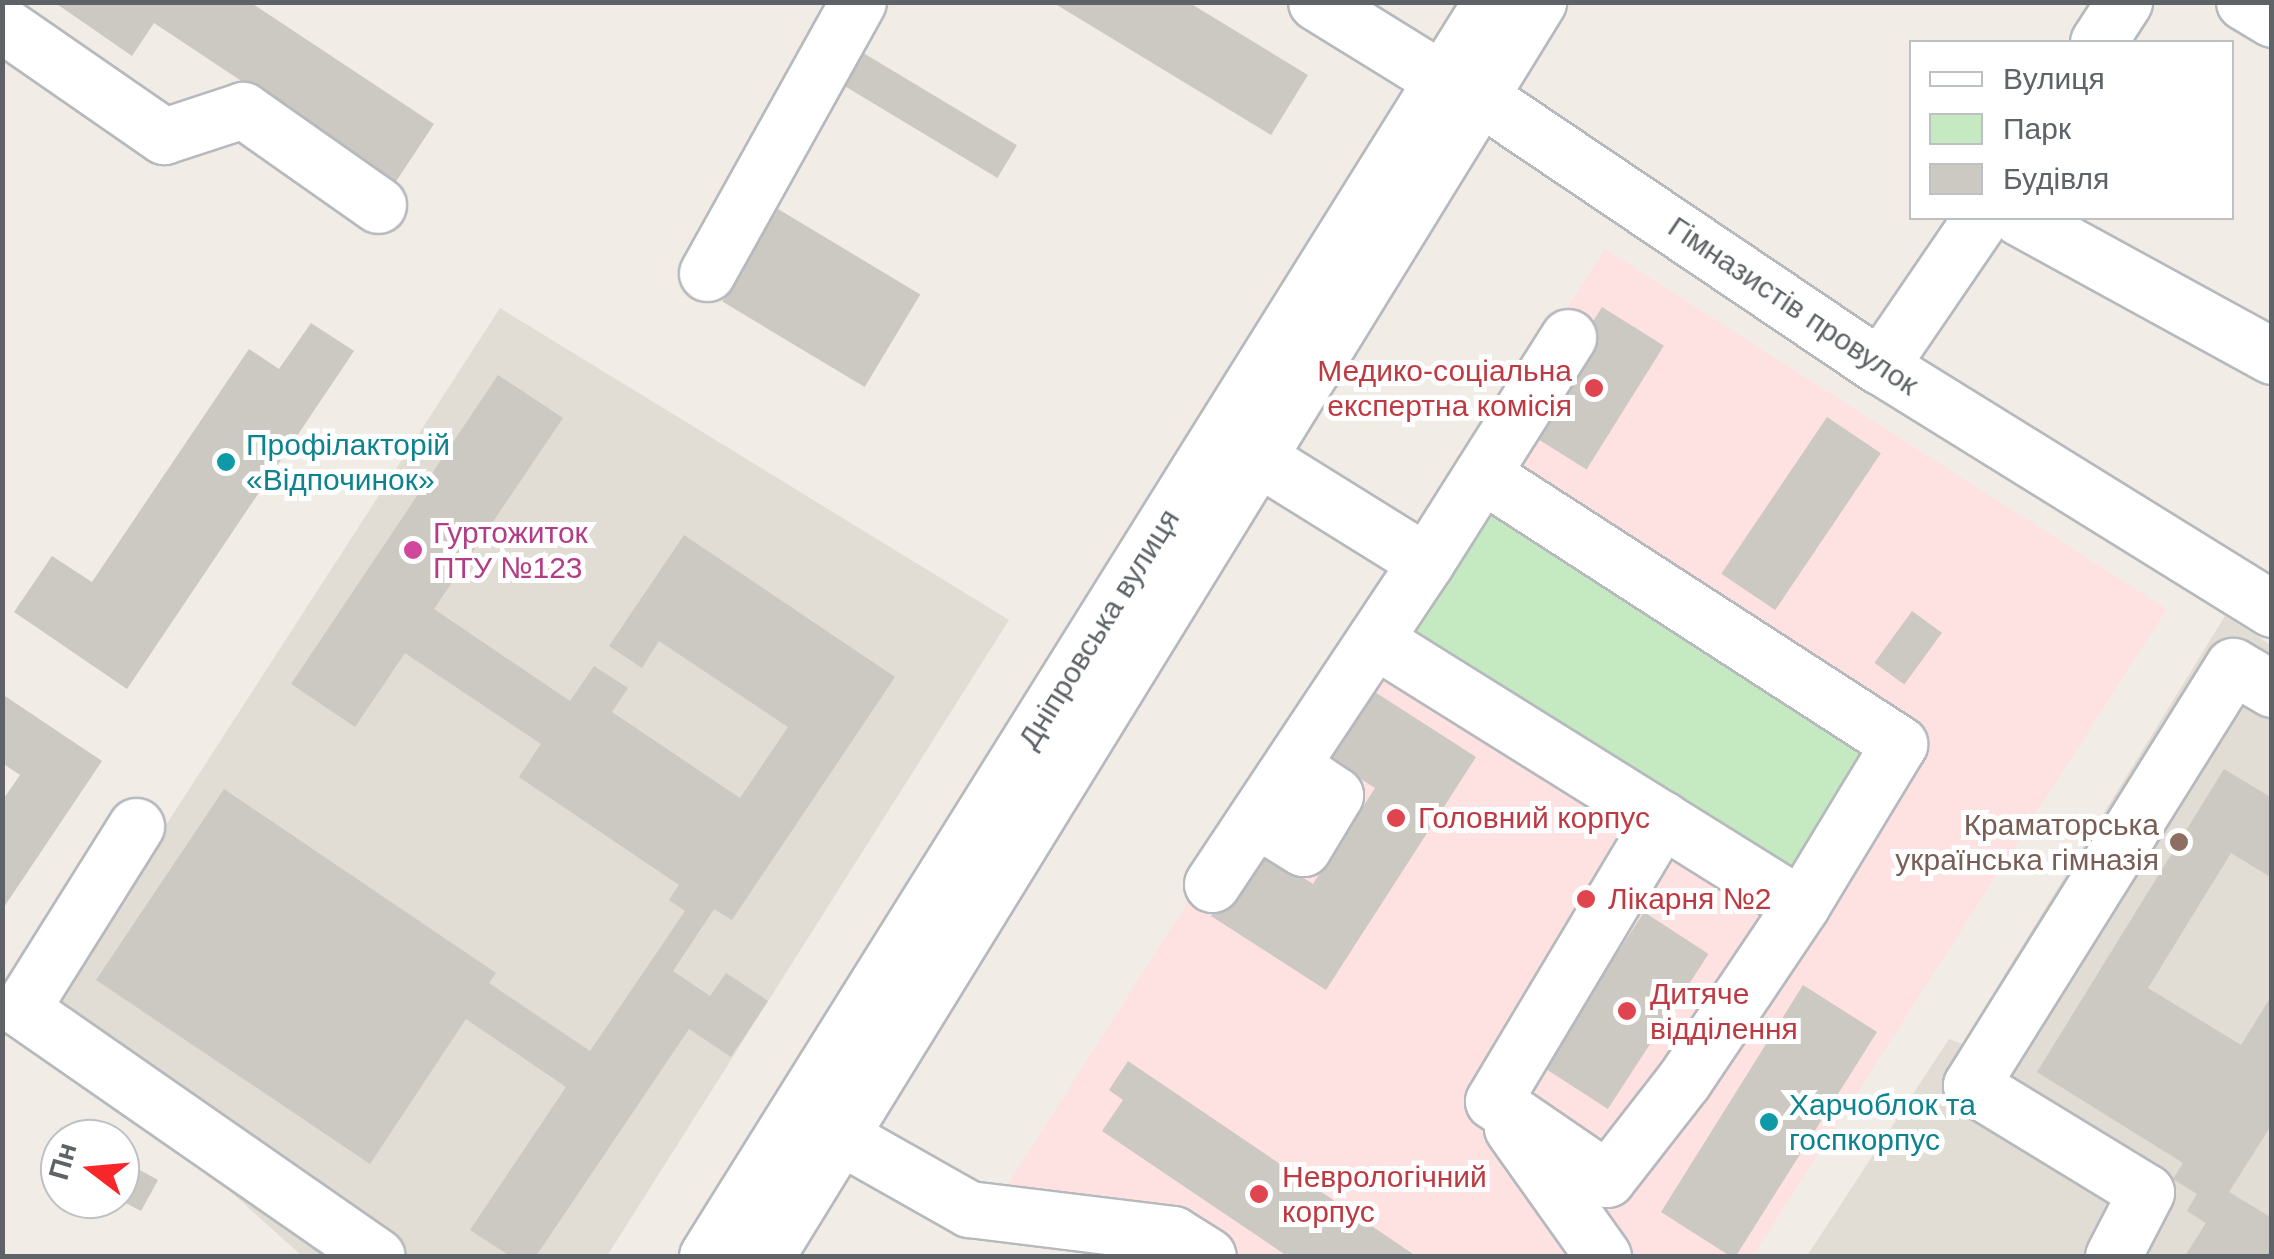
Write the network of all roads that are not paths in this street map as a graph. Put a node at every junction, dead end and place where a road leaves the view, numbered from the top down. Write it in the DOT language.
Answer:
graph roads {
  1 [pos="858,2"];
  2 [pos="1316,2"];
  3 [pos="1491,2"];
  4 [pos="1538,2"];
  5 [pos="2124,2"];
  6 [pos="2244,2"];
  7 [pos="2272,19"];
  8 [pos="2,24"];
  9 [pos="2099,40"];
  10 [pos="1462,88"];
  11 [pos="378,204"];
  12 [pos="1980,220"];
  13 [pos="2024,220"];
  14 [pos="707,273"];
  15 [pos="1568,336"];
  16 [pos="2272,356"];
  17 [pos="1880,366"];
  18 [pos="1240,446"];
  19 [pos="1482,474"];
  20 [pos="1426,562"];
  21 [pos="2272,609"];
  22 [pos="1374,640"];
  23 [pos="2272,689"];
  24 [pos="1662,819"];
  25 [pos="136,826"];
  26 [pos="1212,884"];
  27 [pos="1801,906"];
  28 [pos="818,1125"];
  29 [pos="1596,1219"];
  30 [pos="377,1256"];
  31 [pos="708,1256"];
  32 [pos="766,1256"];
  33 [pos="1208,1256"];
  34 [pos="2113,1256"];
  1 -- 14 [label="street"];
  2 -- 10 [label="street, Гімназистів провулок"];
  3 -- 10 [label="street, Дніпровська вулиця"];
  4 -- 10 [label="street, Дніпровська вулиця"];
  5 -- 9 [label="street"];
  6 -- 7 [label="street"];
  8 -- 11 [label="street"];
  10 -- 17 [label="street, Гімназистів провулок"];
  10 -- 18 [label="street, Дніпровська вулиця"];
  12 -- 17 [label="street"];
  13 -- 16 [label="street"];
  15 -- 19 [label="street"];
  17 -- 21 [label="street, Гімназистів провулок"];
  18 -- 20 [label="street"];
  18 -- 28 [label="street, Дніпровська вулиця"];
  19 -- 20 [label="street"];
  19 -- 27 [label="street"];
  20 -- 22 [label="street"];
  22 -- 24 [label="street"];
  22 -- 26 [label="street"];
  23 -- 34 [label="street"];
  24 -- 27 [label="street"];
  24 -- 29 [label="street"];
  25 -- 30 [label="street"];
  27 -- 29 [label="street"];
  28 -- 31 [label="street, Дніпровська вулиця"];
  28 -- 32 [label="street, Дніпровська вулиця"];
  28 -- 33 [label="street"];
}
